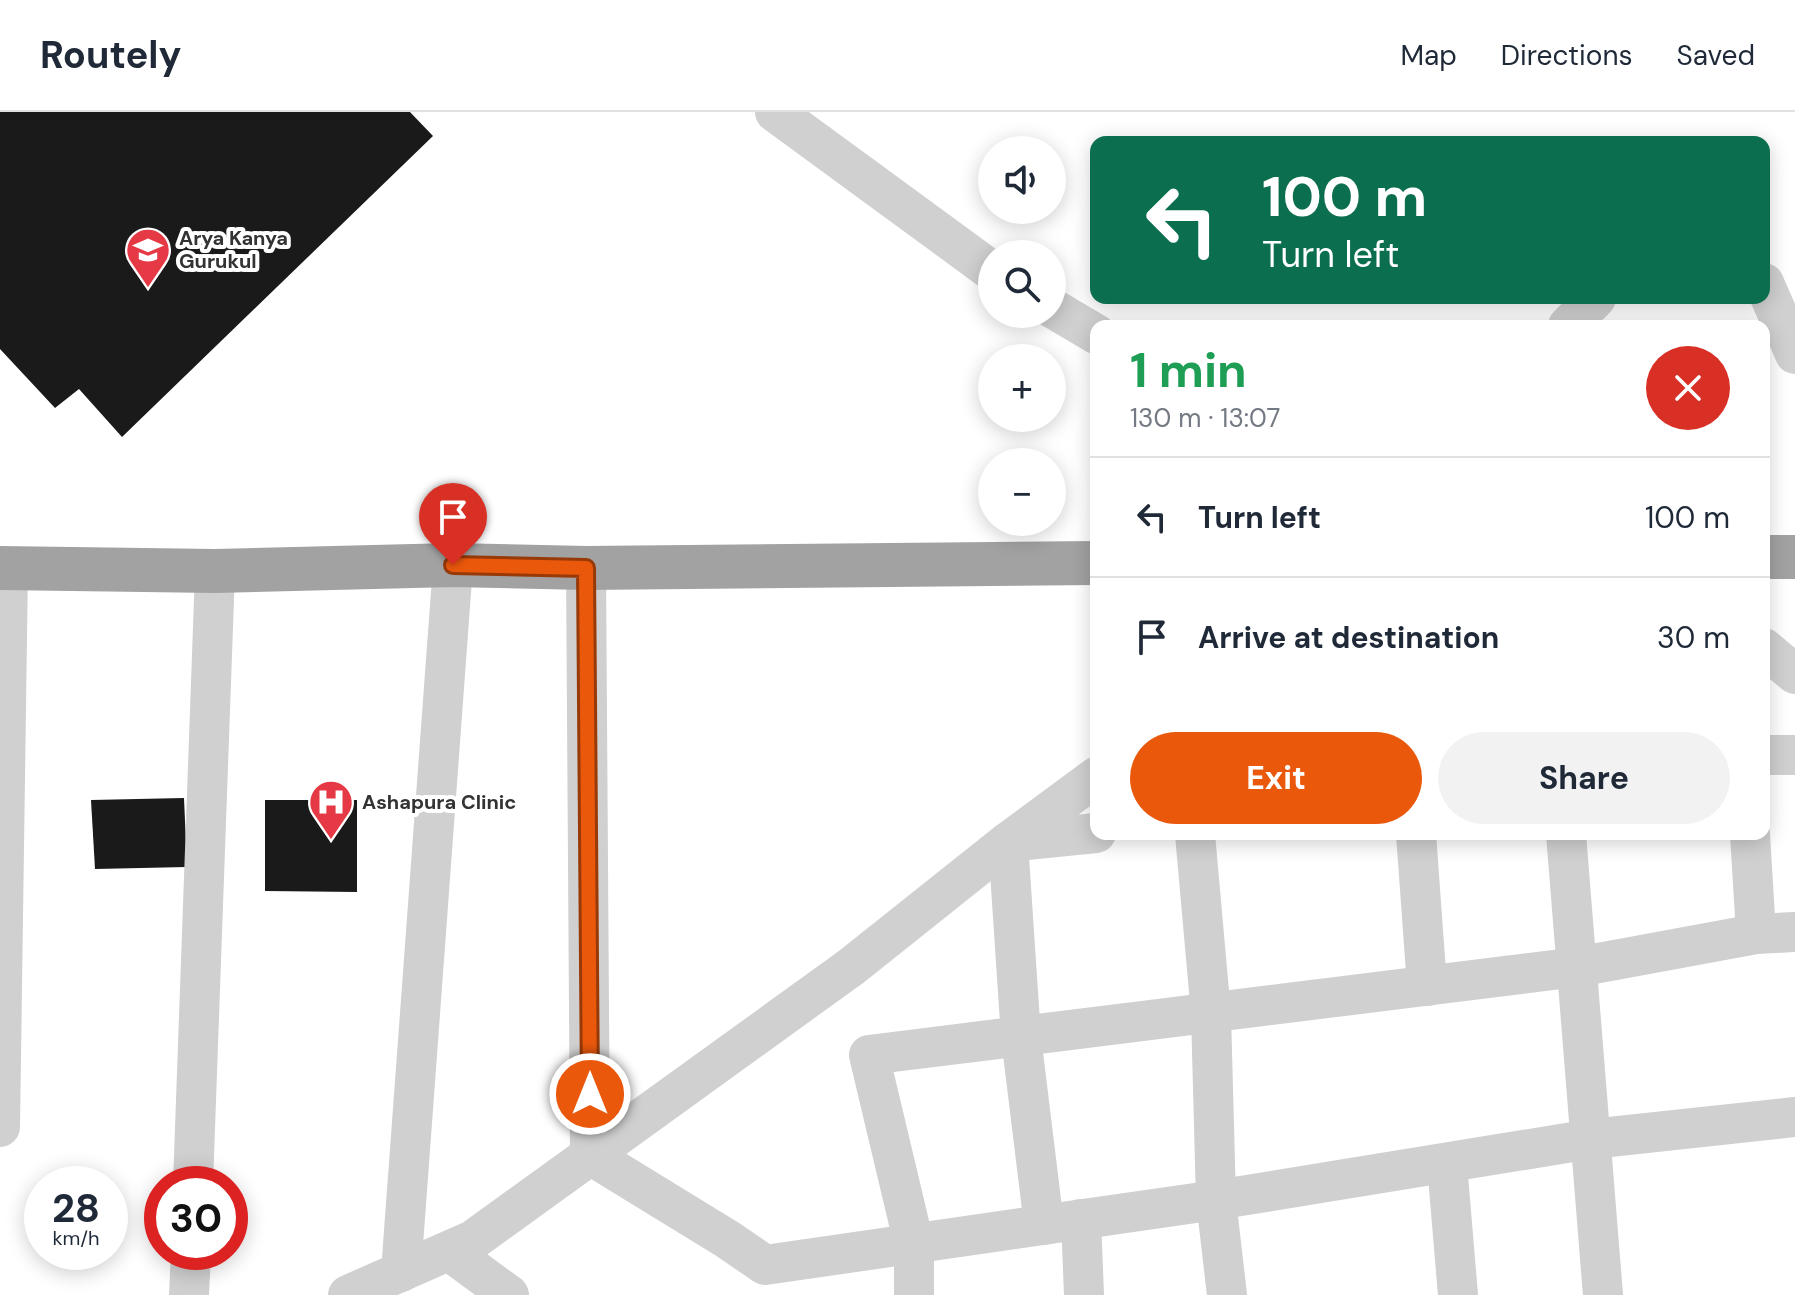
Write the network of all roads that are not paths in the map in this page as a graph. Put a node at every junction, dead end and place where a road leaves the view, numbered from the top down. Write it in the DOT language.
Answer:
graph roads {
  1 [pos="775,112"];
  2 [pos="978,261"];
  3 [pos="1770,297"];
  4 [pos="1590,304"];
  5 [pos="1066,316"];
  6 [pos="1574,320"];
  7 [pos="1090,330"];
  8 [pos="1795,354"];
  9 [pos="1770,557"];
  10 [pos="1795,557"];
  11 [pos="1090,563"];
  12 [pos="453,565"];
  13 [pos="4,568"];
  14 [pos="586,568"];
  15 [pos="215,571"];
  16 [pos="1770,653"];
  17 [pos="1795,674"];
  18 [pos="1770,755"];
  19 [pos="1795,755"];
  20 [pos="1090,781"];
  21 [pos="1090,834"];
  22 [pos="1196,840"];
  23 [pos="1416,840"];
  24 [pos="1566,840"];
  25 [pos="1752,840"];
  26 [pos="1008,842"];
  27 [pos="1776,933"];
  28 [pos="1577,967"];
  29 [pos="1427,986"];
  30 [pos="1211,1014"];
  31 [pos="1021,1037"];
  32 [pos="1795,1117"];
  33 [pos="0,1127"];
  34 [pos="1591,1139"];
  35 [pos="590,1155"];
  36 [pos="1447,1164"];
  37 [pos="194,1166"];
  38 [pos="1216,1200"];
  39 [pos="1063,1222"];
  40 [pos="914,1244"];
  41 [pos="449,1251"];
  42 [pos="190,1270"];
  43 [pos="401,1272"];
  44 [pos="189,1295"];
  45 [pos="348,1295"];
  46 [pos="509,1295"];
  47 [pos="914,1295"];
  48 [pos="1084,1295"];
  49 [pos="1227,1295"];
  50 [pos="1458,1295"];
  51 [pos="1603,1295"];
  1 -- 2 [label="street"];
  3 -- 8 [label="street"];
  4 -- 6 [label="street"];
  5 -- 7 [label="street"];
  9 -- 10 [label="highway"];
  11 -- 14 [label="highway"];
  12 -- 14 [label="highway"];
  12 -- 15 [label="highway"];
  12 -- 43 [label="street"];
  13 -- 15 [label="highway"];
  13 -- 33 [label="street"];
  14 -- 35 [label="street"];
  15 -- 37 [label="street"];
  16 -- 17 [label="street"];
  18 -- 19 [label="street"];
  20 -- 26 [label="street"];
  21 -- 26 [label="street"];
  22 -- 30 [label="street"];
  23 -- 29 [label="street"];
  24 -- 28 [label="street"];
  25 -- 27 [label="street"];
  26 -- 31 [label="street"];
  26 -- 35 [label="street"];
  27 -- 28 [label="street"];
  28 -- 29 [label="street"];
  28 -- 34 [label="street"];
  29 -- 30 [label="street"];
  30 -- 31 [label="street"];
  30 -- 38 [label="street"];
  31 -- 39 [label="street"];
  31 -- 40 [label="street"];
  32 -- 34 [label="street"];
  34 -- 36 [label="street"];
  34 -- 51 [label="street"];
  35 -- 40 [label="street"];
  35 -- 41 [label="street"];
  36 -- 38 [label="street"];
  36 -- 50 [label="street"];
  38 -- 39 [label="street"];
  38 -- 49 [label="street"];
  39 -- 40 [label="street"];
  39 -- 48 [label="street"];
  40 -- 47 [label="street"];
  41 -- 43 [label="street"];
  41 -- 46 [label="street"];
  42 -- 44 [label="street"];
  43 -- 45 [label="street"];
}
